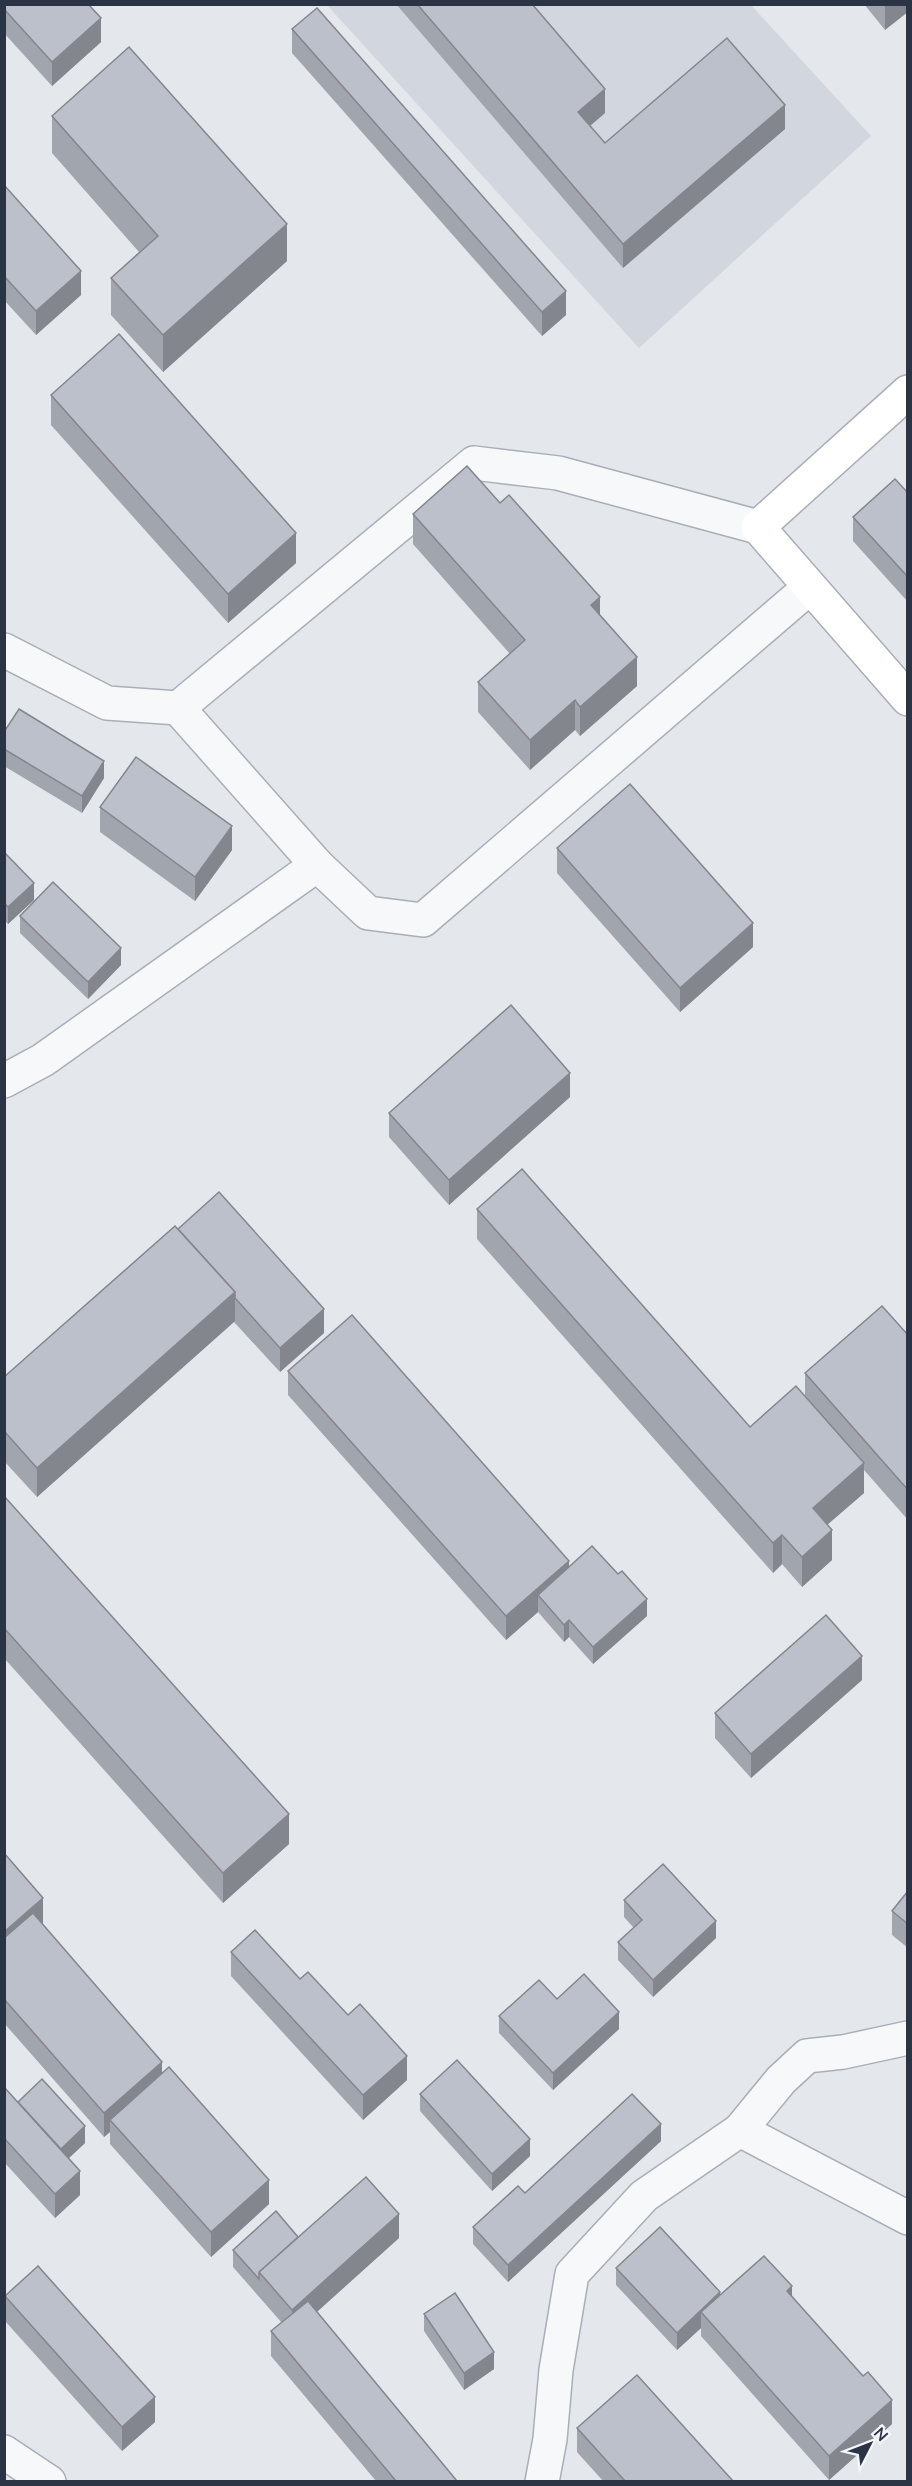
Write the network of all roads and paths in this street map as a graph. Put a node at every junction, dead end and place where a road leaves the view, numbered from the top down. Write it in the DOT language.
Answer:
graph roads {
  1 [pos="908,392"];
  2 [pos="758,526"];
  3 [pos="810,587"];
  4 [pos="4,650"];
  5 [pos="908,699"];
  6 [pos="178,708"];
  7 [pos="317,865"];
  8 [pos="4,1081"];
  9 [pos="908,2038"];
  10 [pos="740,2130"];
  11 [pos="908,2218"];
  12 [pos="4,2452"];
  13 [pos="49,2481"];
  14 [pos="542,2481"];
  1 -- 2 [label="main road"];
  2 -- 3 [label="main road"];
  2 -- 6 [label="street"];
  3 -- 5 [label="main road"];
  3 -- 7 [label="street"];
  4 -- 6 [label="street"];
  6 -- 7 [label="street"];
  7 -- 8 [label="street"];
  9 -- 10 [label="street"];
  10 -- 11 [label="street"];
  10 -- 14 [label="street"];
  12 -- 13 [label="street"];
}
